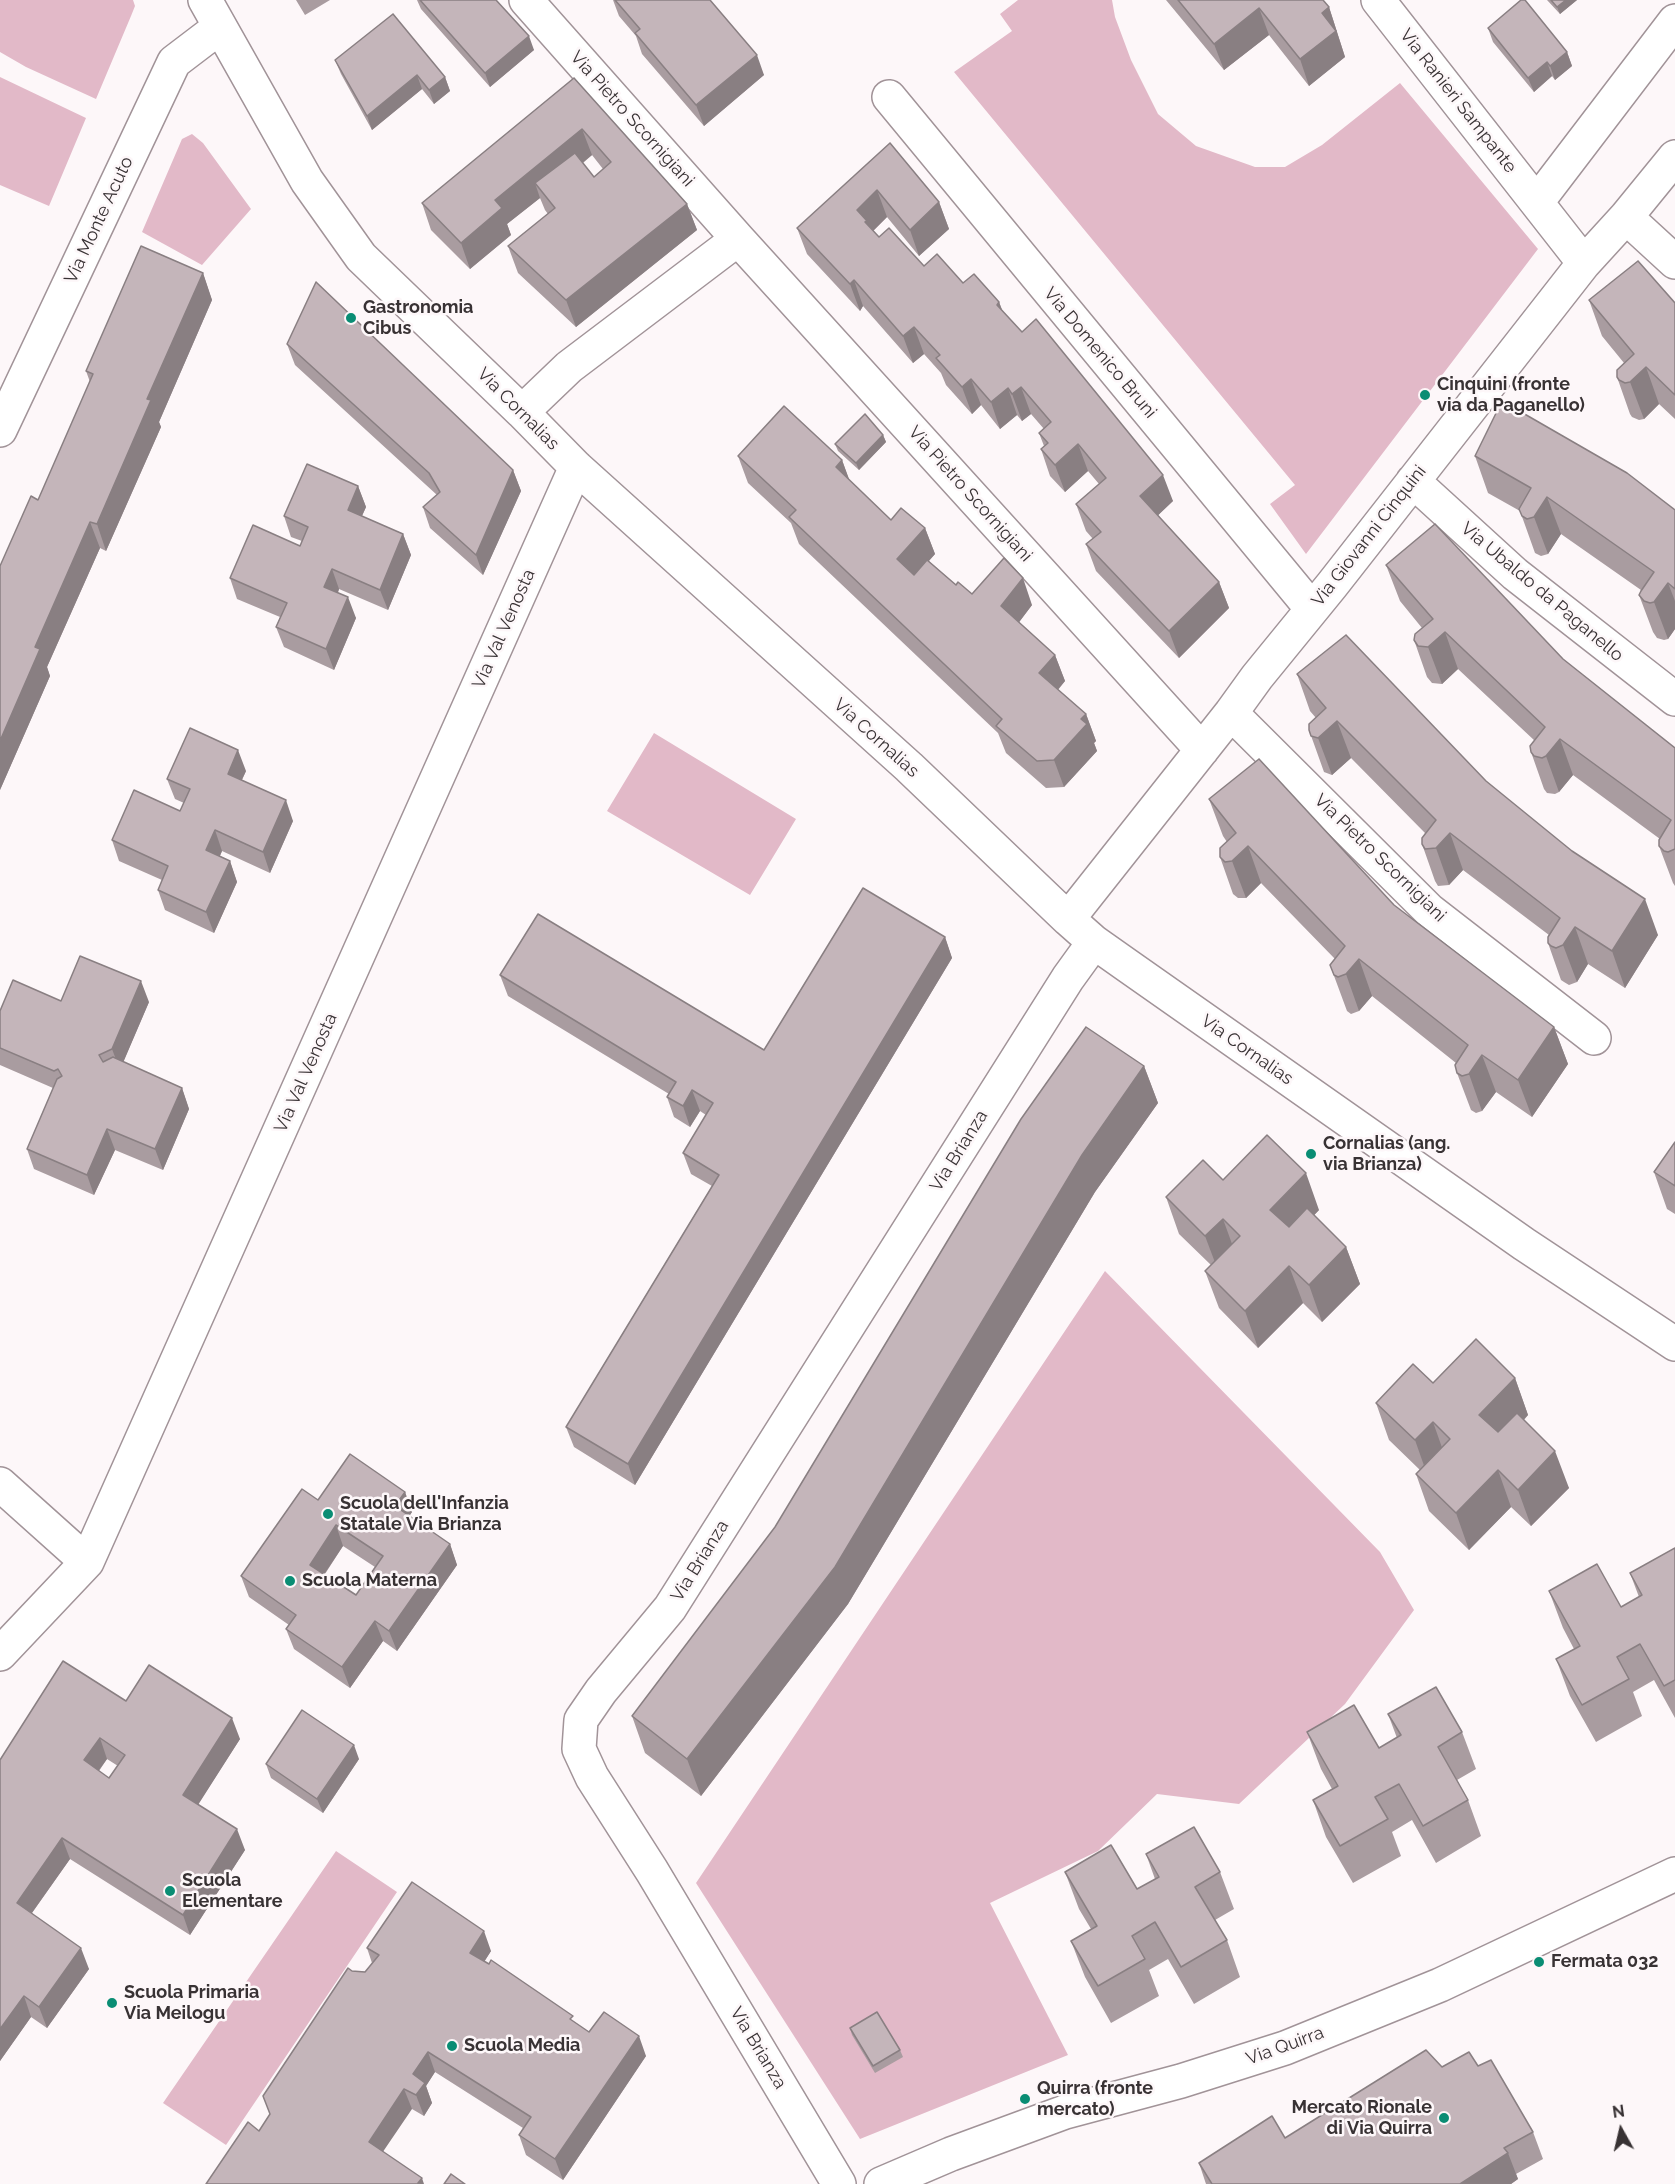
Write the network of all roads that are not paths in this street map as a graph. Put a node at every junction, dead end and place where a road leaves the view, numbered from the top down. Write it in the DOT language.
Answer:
graph roads {
  1 [pos="526,0"];
  2 [pos="1378,0"];
  3 [pos="213,14"];
  4 [pos="1675,21"];
  5 [pos="889,97"];
  6 [pos="1675,157"];
  7 [pos="1537,202"];
  8 [pos="1626,217"];
  9 [pos="738,239"];
  10 [pos="1675,262"];
  11 [pos="1584,263"];
  12 [pos="522,412"];
  13 [pos="0,430"];
  14 [pos="576,467"];
  15 [pos="1413,481"];
  16 [pos="1312,609"];
  17 [pos="1675,699"];
  18 [pos="1231,713"];
  19 [pos="1202,750"];
  20 [pos="1068,920"];
  21 [pos="1094,942"];
  22 [pos="1594,1038"];
  23 [pos="1675,1344"];
  24 [pos="0,1484"];
  25 [pos="87,1562"];
  26 [pos="0,1654"];
  27 [pos="1675,1874"];
  28 [pos="839,2184"];
  29 [pos="881,2184"];
  1 -- 9 [label="street, Via Pietro Scornigiani"];
  2 -- 7 [label="street, Via Ranieri Sampante"];
  3 -- 12 [label="street, Via Cornalias"];
  3 -- 13 [label="street, Via Monte Acuto"];
  4 -- 7 [label="street"];
  5 -- 16 [label="street, Via Domenico Bruni"];
  6 -- 8 [label="street, Via Giovanni Cinquini"];
  7 -- 11 [label="street, Via Ranieri Sampante"];
  8 -- 10 [label="street"];
  8 -- 11 [label="street, Via Giovanni Cinquini"];
  9 -- 12 [label="street"];
  9 -- 19 [label="street, Via Pietro Scornigiani"];
  11 -- 15 [label="street, Via Giovanni Cinquini"];
  12 -- 14 [label="street, Via Cornalias"];
  14 -- 20 [label="street, Via Cornalias"];
  14 -- 25 [label="street, Via Val Venosta"];
  15 -- 16 [label="street, Via Giovanni Cinquini"];
  15 -- 17 [label="street, Via Ubaldo da Paganello"];
  16 -- 18 [label="street, Via Giovanni Cinquini"];
  18 -- 19 [label="street, Via Giovanni Cinquini"];
  18 -- 22 [label="street, Via Pietro Scornigiani"];
  19 -- 20 [label="street, Via Giovanni Cinquini"];
  20 -- 21 [label="street, Via Cornalias"];
  21 -- 23 [label="street, Via Cornalias"];
  21 -- 28 [label="street, Via Brianza"];
  24 -- 25 [label="street"];
  25 -- 26 [label="street, Via Val Venosta"];
  27 -- 29 [label="street, Via Quirra"];
}
